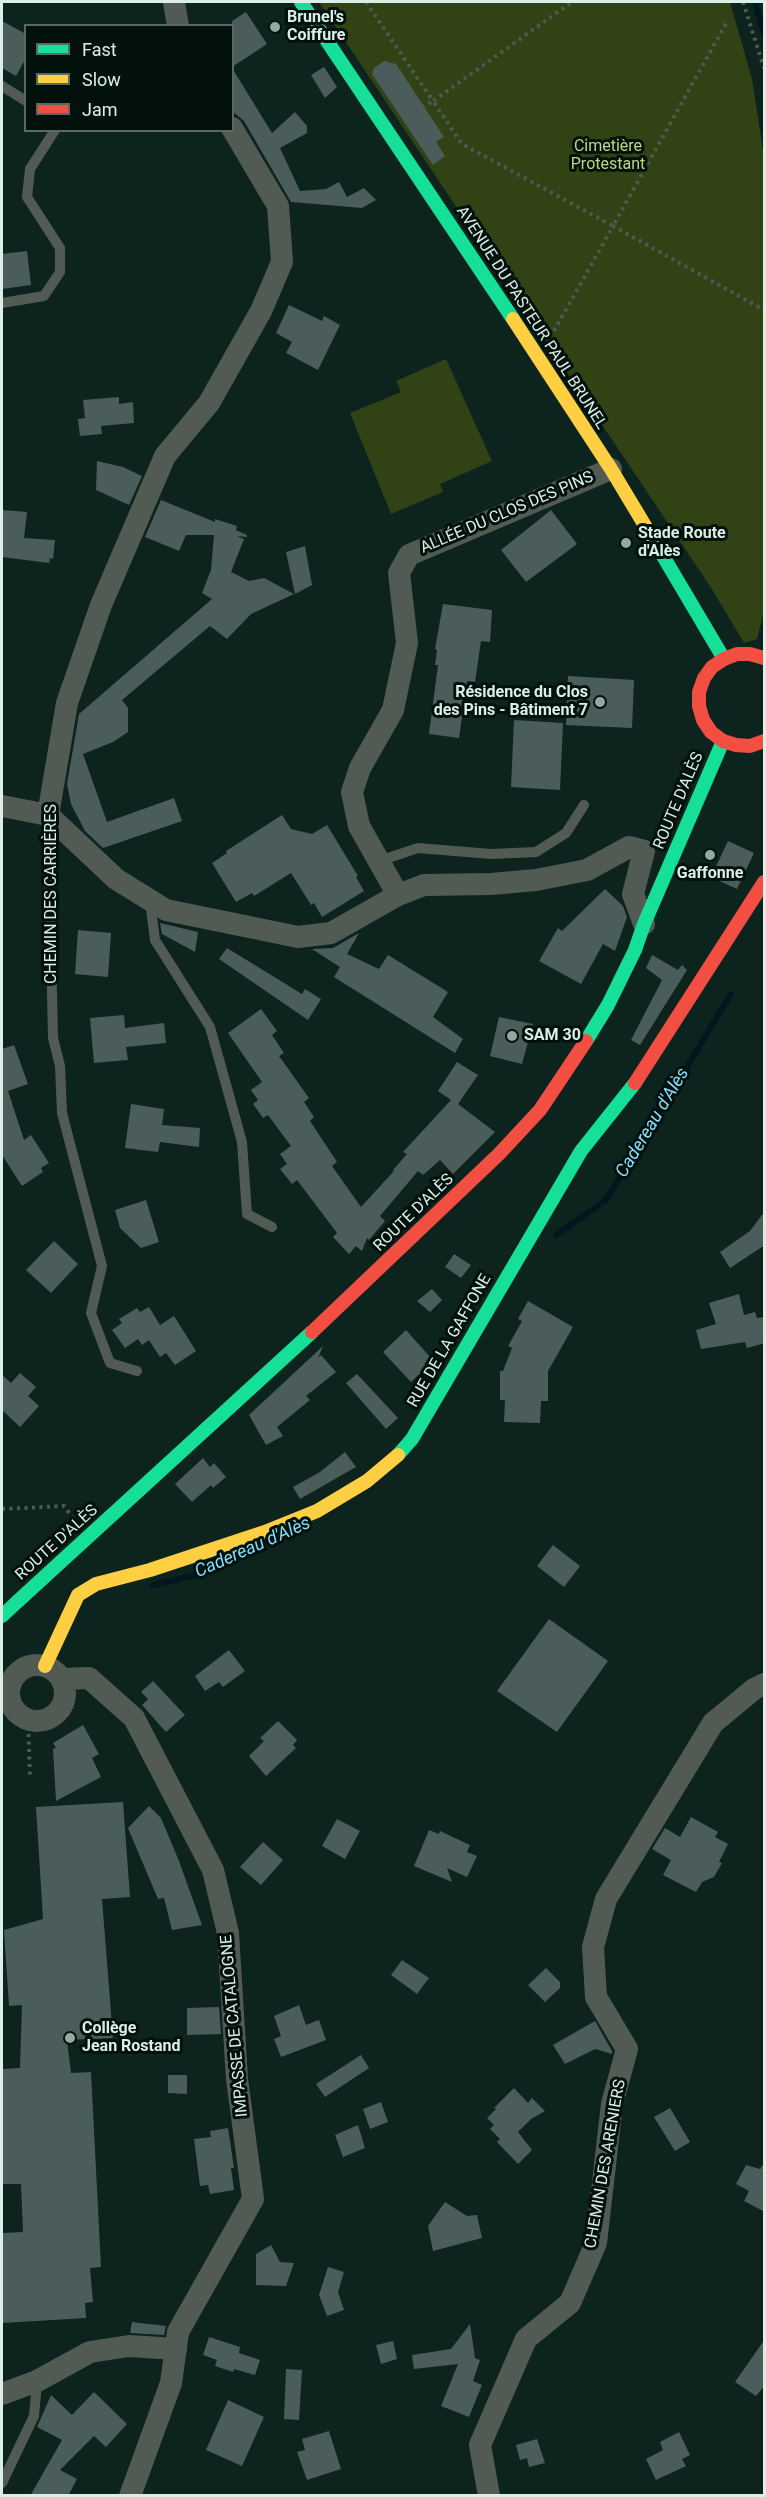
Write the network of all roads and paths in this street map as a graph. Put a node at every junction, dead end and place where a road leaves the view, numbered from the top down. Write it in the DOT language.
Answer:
graph roads {
  1 [pos="174,2"];
  2 [pos="301,2"];
  3 [pos="366,2"];
  4 [pos="572,2"];
  5 [pos="743,2"];
  6 [pos="728,20"];
  7 [pos="178,24"];
  8 [pos="765,68"];
  9 [pos="2,86"];
  10 [pos="24,100"];
  11 [pos="433,101"];
  12 [pos="234,131"];
  13 [pos="53,132"];
  14 [pos="613,226"];
  15 [pos="2,303"];
  16 [pos="765,310"];
  17 [pos="554,331"];
  18 [pos="610,469"];
  19 [pos="765,658"];
  20 [pos="724,659"];
  21 [pos="723,741"];
  22 [pos="765,741"];
  23 [pos="584,805"];
  24 [pos="2,806"];
  25 [pos="48,815"];
  26 [pos="379,861"];
  27 [pos="765,882"];
  28 [pos="398,895"];
  29 [pos="150,899"];
  30 [pos="644,924"];
  31 [pos="272,1227"];
  32 [pos="136,1371"];
  33 [pos="2,1509"];
  34 [pos="87,1537"];
  35 [pos="2,1616"];
  36 [pos="53,1672"];
  37 [pos="765,1684"];
  38 [pos="28,1719"];
  39 [pos="30,1776"];
  40 [pos="176,2349"];
  41 [pos="38,2381"];
  42 [pos="2,2394"];
  43 [pos="2,2483"];
  44 [pos="130,2496"];
  45 [pos="489,2496"];
  1 -- 7 [label="street"];
  2 -- 18 [label="main road, AVENUE DU PASTEUR PAUL BRUNEL"];
  3 -- 11 [label="path"];
  4 -- 11 [label="path"];
  5 -- 8 [label="path"];
  6 -- 14 [label="path"];
  9 -- 10 [label="lane"];
  11 -- 14 [label="path"];
  12 -- 25 [label="street, CHEMIN DES CARRIÈRES"];
  13 -- 15 [label="lane"];
  14 -- 16 [label="path"];
  14 -- 17 [label="path"];
  18 -- 20 [label="main road, AVENUE DU PASTEUR PAUL BRUNEL"];
  18 -- 26 [label="street, ALLÉE DU CLOS DES PINS"];
  19 -- 20 [label="main road"];
  20 -- 21 [label="main road"];
  21 -- 22 [label="main road"];
  21 -- 30 [label="main road, ROUTE D'ALÈS"];
  23 -- 26 [label="lane"];
  24 -- 25 [label="street"];
  25 -- 29 [label="street"];
  25 -- 32 [label="lane, CHEMIN DES CARRIÈRES"];
  26 -- 28 [label="street, ALLÉE DU CLOS DES PINS"];
  27 -- 36 [label="main road, RUE DE LA GAFFONE"];
  28 -- 29 [label="street"];
  28 -- 30 [label="street"];
  29 -- 31 [label="lane"];
  30 -- 34 [label="main road, ROUTE D'ALÈS"];
  33 -- 34 [label="path"];
  34 -- 35 [label="main road, ROUTE D'ALÈS, bridge"];
  36 -- 38 [label="street"];
  36 -- 38 [label="street"];
  36 -- 40 [label="street, IMPASSE DE CATALOGNE"];
  37 -- 45 [label="street, CHEMIN DES ARENIERS"];
  38 -- 39 [label="path"];
  40 -- 41 [label="street"];
  40 -- 44 [label="street, IMPASSE DE CATALOGNE"];
  41 -- 42 [label="street"];
  41 -- 43 [label="lane"];
}
